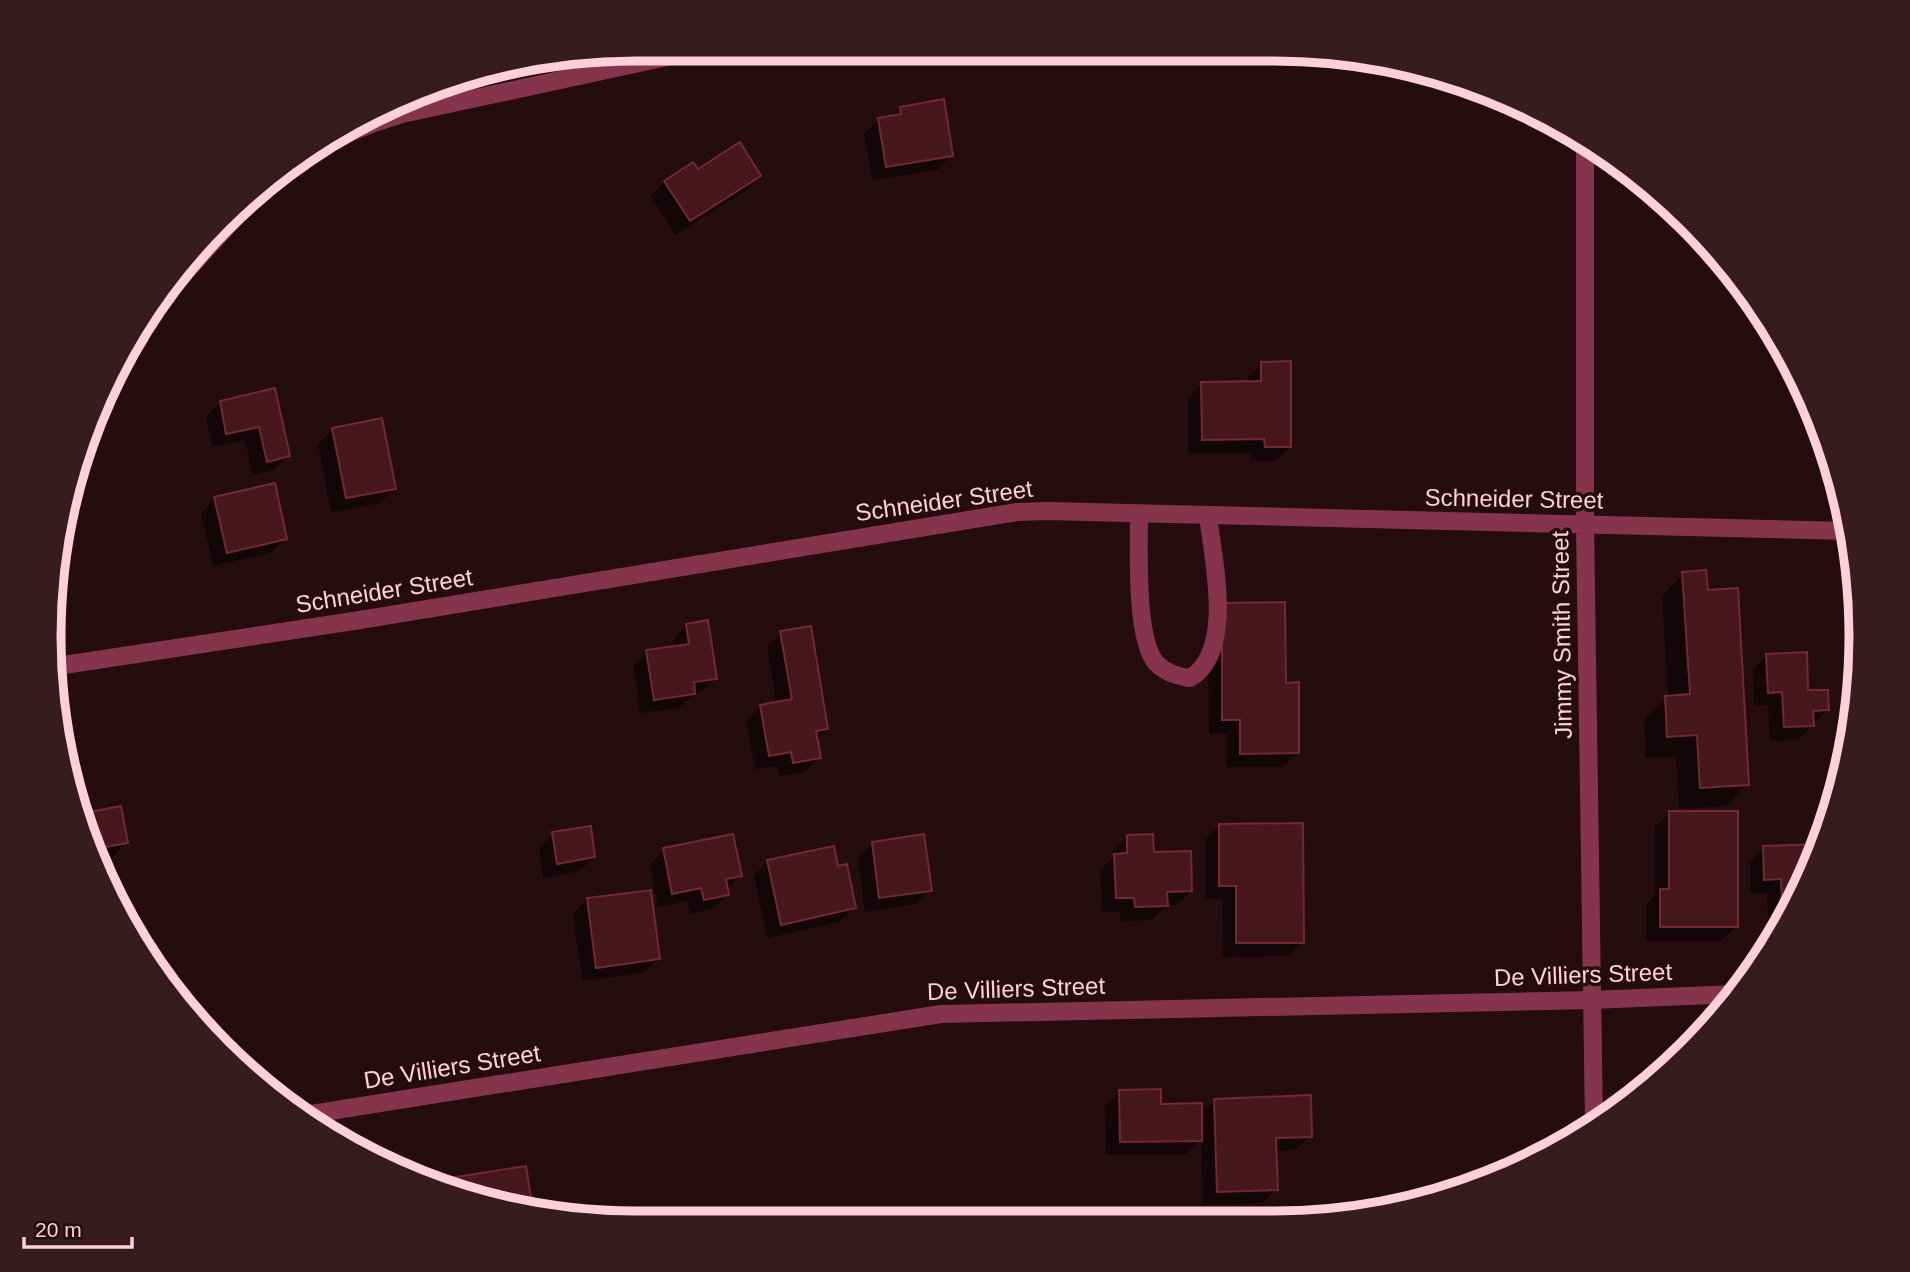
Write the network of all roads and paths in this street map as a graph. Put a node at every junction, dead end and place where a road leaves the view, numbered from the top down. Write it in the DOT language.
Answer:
graph roads {
  1 [pos="653,61"];
  2 [pos="389,118"];
  3 [pos="1585,153"];
  4 [pos="1139,514"];
  5 [pos="1208,516"];
  6 [pos="1584,525"];
  7 [pos="1839,531"];
  8 [pos="62,665"];
  9 [pos="1723,995"];
  10 [pos="1591,1000"];
  11 [pos="316,1113"];
  12 [pos="1594,1113"];
  1 -- 2 [label="street"];
  3 -- 6 [label="street, Jimmy Smith Street"];
  4 -- 5 [label="street, Schneider Street"];
  4 -- 5 [label="street"];
  4 -- 8 [label="street, Schneider Street"];
  5 -- 6 [label="street, Schneider Street"];
  6 -- 7 [label="street, Schneider Street"];
  6 -- 10 [label="street, Jimmy Smith Street"];
  9 -- 10 [label="street, De Villiers Street"];
  10 -- 11 [label="street, De Villiers Street"];
  10 -- 12 [label="street, Jimmy Smith Street"];
}
